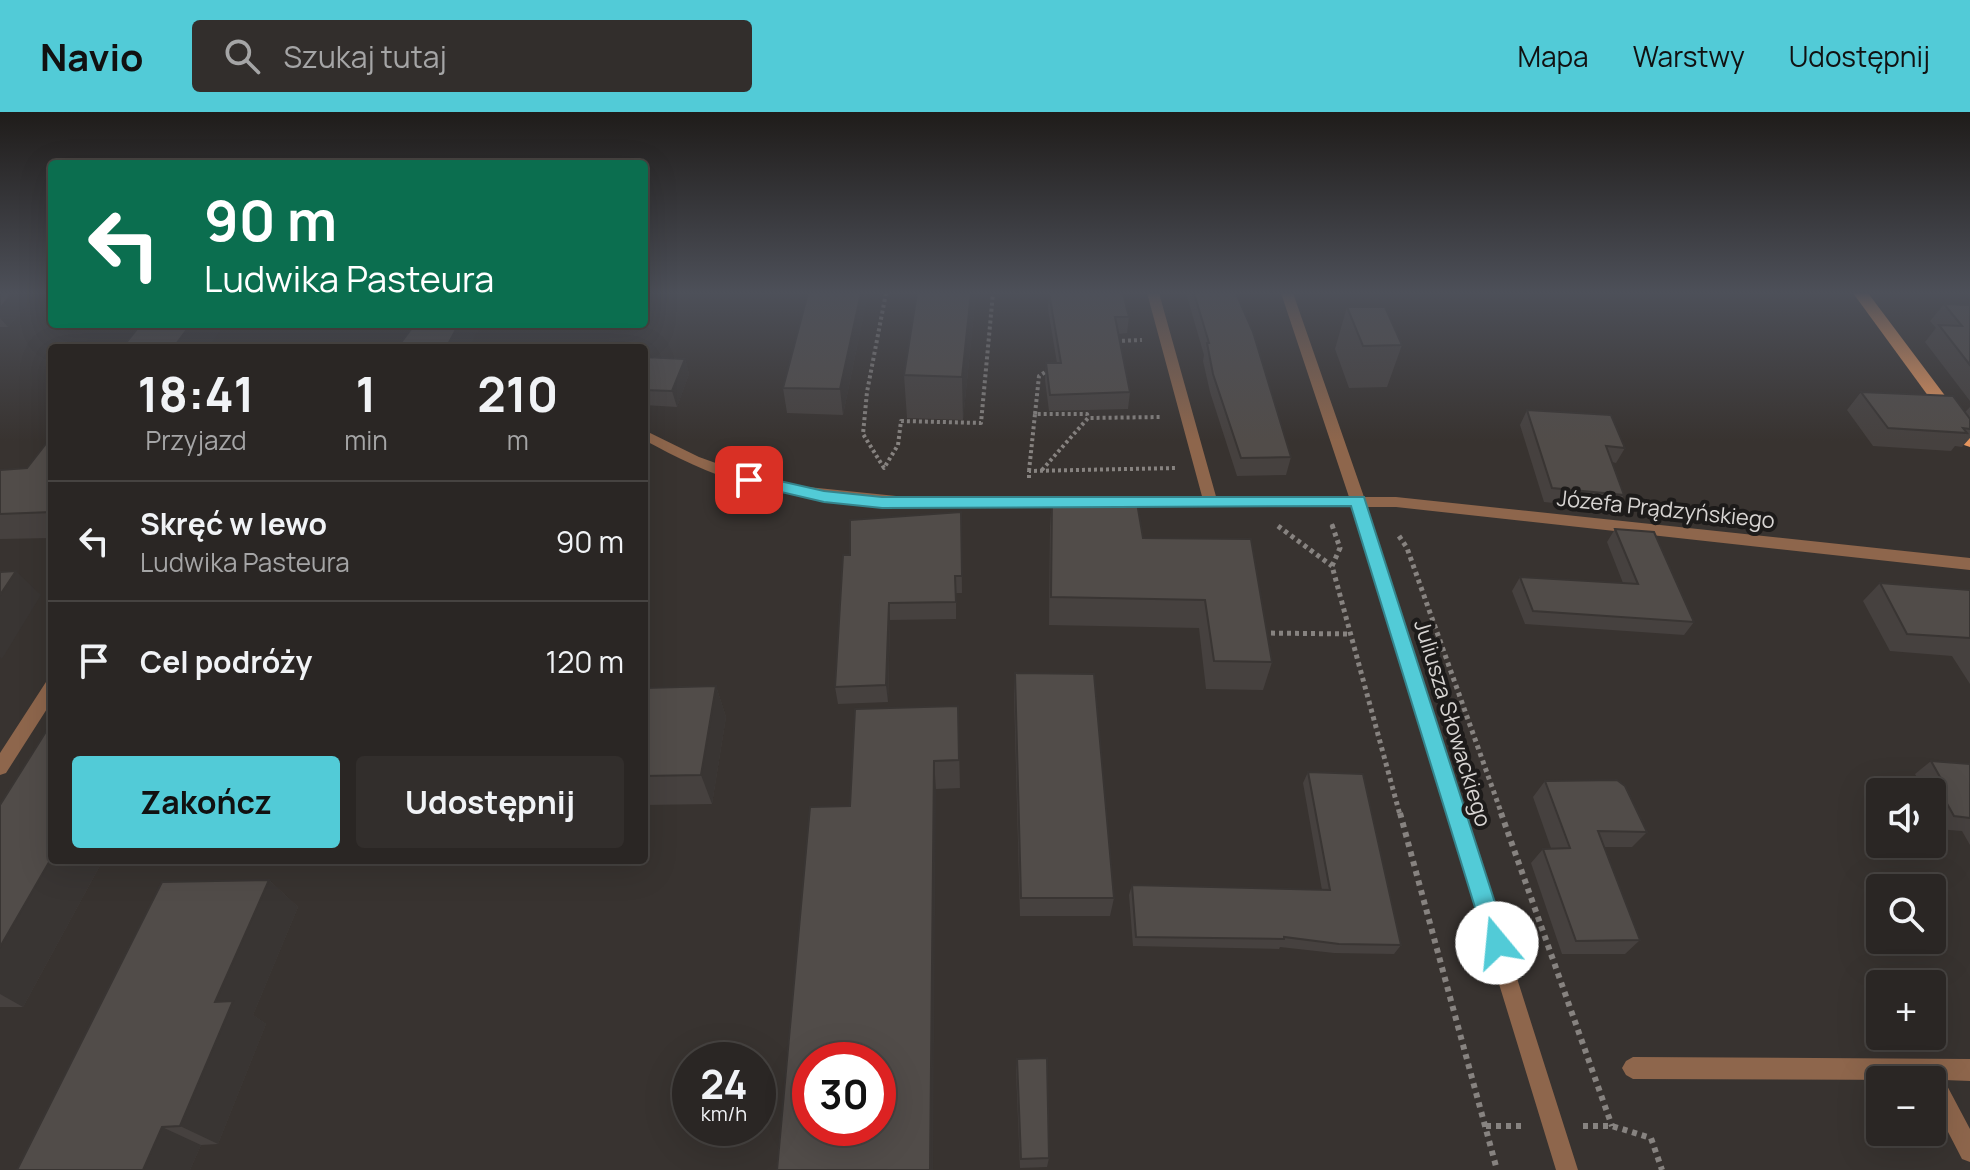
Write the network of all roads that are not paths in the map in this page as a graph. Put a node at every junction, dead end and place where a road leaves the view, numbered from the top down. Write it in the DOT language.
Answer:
graph roads {
  1 [pos="1167,342"];
  2 [pos="1304,342"];
  3 [pos="1897,342"];
  4 [pos="648,436"];
  5 [pos="1970,441"];
  6 [pos="1210,500"];
  7 [pos="1358,501"];
  8 [pos="1970,564"];
  9 [pos="48,693"];
  10 [pos="0,768"];
  11 [pos="1633,1068"];
  12 [pos="1866,1070"];
  13 [pos="1946,1070"];
  14 [pos="1970,1070"];
  15 [pos="1946,1106"];
  16 [pos="1970,1151"];
  17 [pos="1567,1170"];
  1 -- 6 [label="street"];
  2 -- 7 [label="street, Juliusza Słowackiego"];
  3 -- 5 [label="main road"];
  4 -- 6 [label="street, Józefa Prądzyńskiego"];
  6 -- 7 [label="street, Józefa Prądzyńskiego"];
  7 -- 8 [label="street, Józefa Prądzyńskiego"];
  7 -- 17 [label="street, Juliusza Słowackiego"];
  9 -- 10 [label="street"];
  11 -- 12 [label="street"];
  13 -- 14 [label="street"];
  15 -- 16 [label="street"];
}
